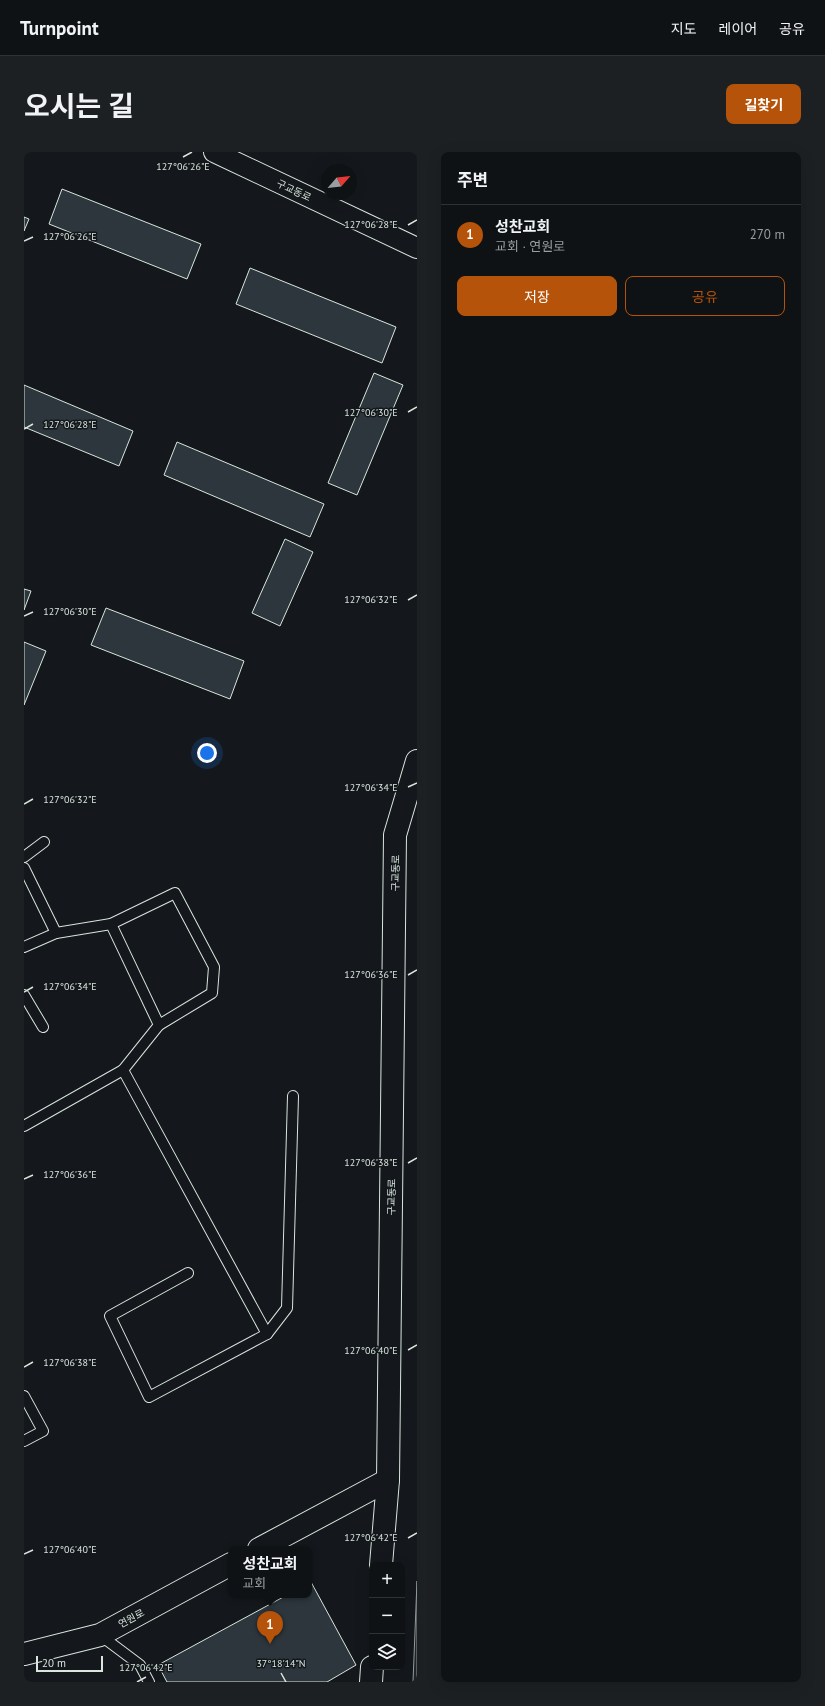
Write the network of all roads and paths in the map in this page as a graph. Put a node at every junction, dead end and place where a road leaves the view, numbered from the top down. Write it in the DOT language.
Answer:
graph roads {
  1 [pos="214,152"];
  2 [pos="417,248"];
  3 [pos="417,761"];
  4 [pos="44,842"];
  5 [pos="24,857"];
  6 [pos="24,868"];
  7 [pos="111,924"];
  8 [pos="56,933"];
  9 [pos="24,947"];
  10 [pos="24,995"];
  11 [pos="159,1025"];
  12 [pos="44,1027"];
  13 [pos="123,1070"];
  14 [pos="293,1096"];
  15 [pos="24,1126"];
  16 [pos="188,1273"];
  17 [pos="267,1334"];
  18 [pos="24,1396"];
  19 [pos="24,1441"];
  20 [pos="388,1480"];
  21 [pos="266,1546"];
  22 [pos="381,1562"];
  23 [pos="228,1566"];
  24 [pos="100,1635"];
  25 [pos="24,1654"];
  26 [pos="372,1670"];
  27 [pos="149,1682"];
  28 [pos="371,1682"];
  1 -- 2 [label="street, 구교동로"];
  3 -- 20 [label="street, 구교동로"];
  4 -- 5 [label="lane"];
  6 -- 8 [label="lane"];
  7 -- 8 [label="lane"];
  7 -- 11 [label="lane"];
  7 -- 11 [label="lane"];
  8 -- 9 [label="lane"];
  10 -- 12 [label="lane"];
  11 -- 13 [label="lane"];
  13 -- 15 [label="lane"];
  13 -- 17 [label="lane"];
  14 -- 17 [label="lane"];
  16 -- 17 [label="lane"];
  18 -- 19 [label="lane"];
  20 -- 21 [label="street"];
  20 -- 22 [label="street, 구교동로"];
  23 -- 24 [label="street, 연원로"];
  24 -- 25 [label="street, 연원로"];
  24 -- 27 [label="lane"];
  26 -- 28 [label="street"];
}
